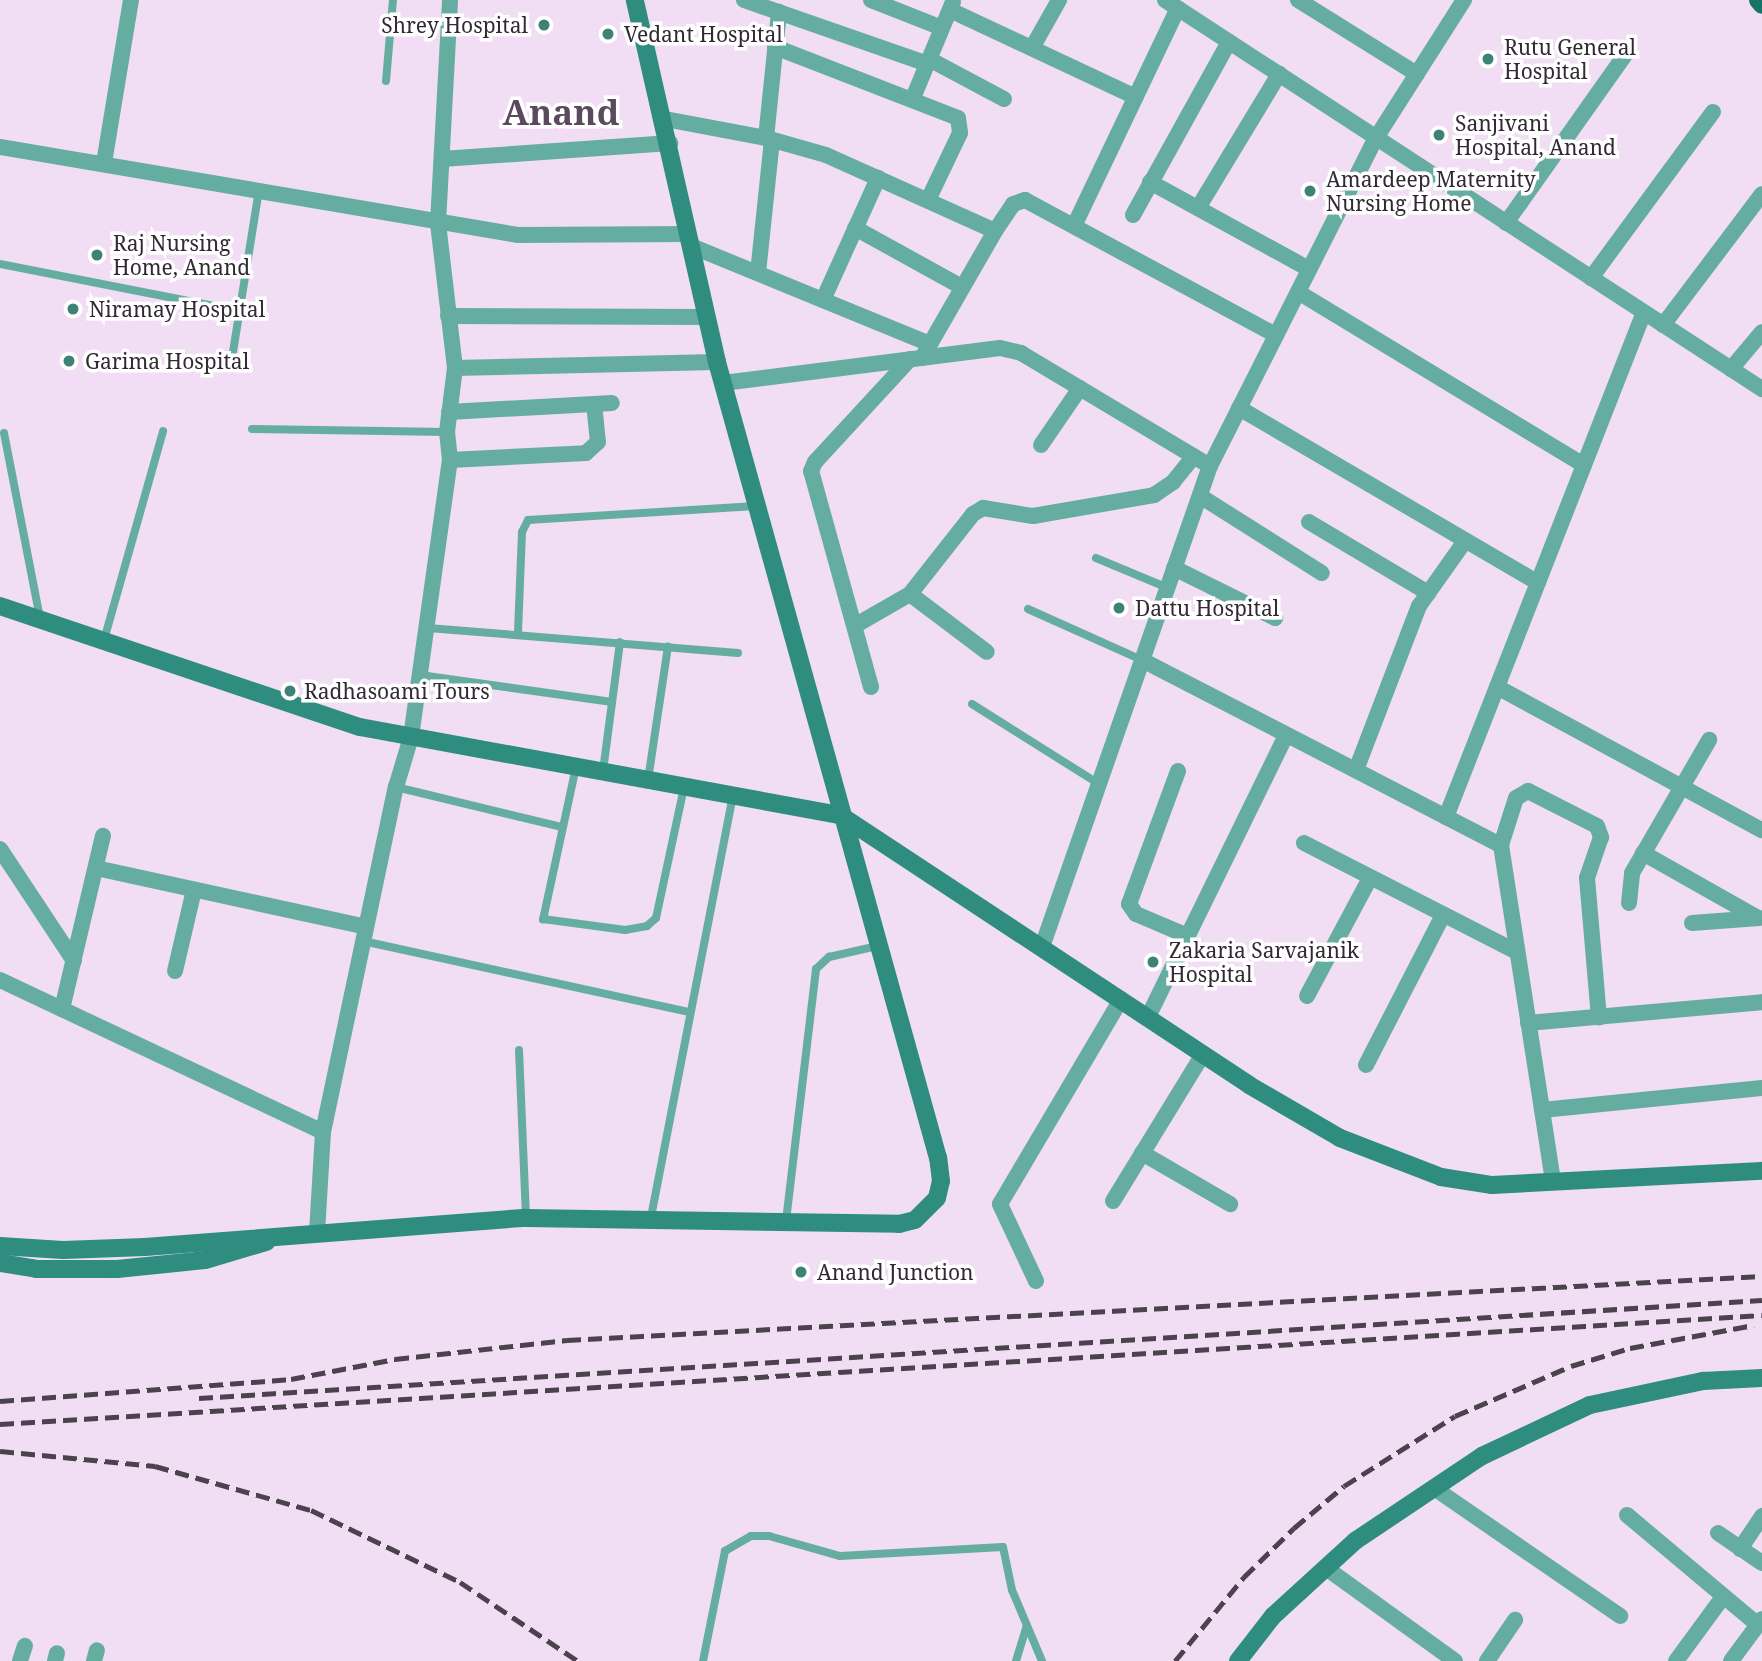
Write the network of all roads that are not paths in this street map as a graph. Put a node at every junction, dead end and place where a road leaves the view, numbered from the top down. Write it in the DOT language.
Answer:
graph roads {
  1 [pos="131,0"];
  2 [pos="393,0"];
  3 [pos="450,0"];
  4 [pos="635,0"];
  5 [pos="744,0"];
  6 [pos="871,0"];
  7 [pos="1299,0"];
  8 [pos="1465,0"];
  9 [pos="1758,0"];
  10 [pos="1053,2"];
  11 [pos="1171,4"];
  12 [pos="952,5"];
  13 [pos="1762,5"];
  14 [pos="779,12"];
  15 [pos="943,28"];
  16 [pos="1229,42"];
  17 [pos="775,47"];
  18 [pos="1032,48"];
  19 [pos="1629,49"];
  20 [pos="928,61"];
  21 [pos="1279,74"];
  22 [pos="1417,74"];
  23 [pos="386,81"];
  24 [pos="1136,97"];
  25 [pos="913,98"];
  26 [pos="1004,99"];
  27 [pos="1713,112"];
  28 [pos="665,119"];
  29 [pos="1376,138"];
  30 [pos="769,139"];
  31 [pos="670,143"];
  32 [pos="0,146"];
  33 [pos="442,159"];
  34 [pos="104,163"];
  35 [pos="878,178"];
  36 [pos="1150,182"];
  37 [pos="259,190"];
  38 [pos="1762,194"];
  39 [pos="928,200"];
  40 [pos="1198,208"];
  41 [pos="1133,215"];
  42 [pos="438,223"];
  43 [pos="1506,223"];
  44 [pos="1075,224"];
  45 [pos="855,228"];
  46 [pos="995,231"];
  47 [pos="689,240"];
  48 [pos="0,264"];
  49 [pos="1309,269"];
  50 [pos="758,273"];
  51 [pos="1591,278"];
  52 [pos="962,287"];
  53 [pos="1298,292"];
  54 [pos="823,300"];
  55 [pos="239,312"];
  56 [pos="1644,312"];
  57 [pos="448,316"];
  58 [pos="707,317"];
  59 [pos="1663,325"];
  60 [pos="1762,332"];
  61 [pos="1276,335"];
  62 [pos="233,352"];
  63 [pos="920,354"];
  64 [pos="717,362"];
  65 [pos="455,368"];
  66 [pos="1731,369"];
  67 [pos="723,383"];
  68 [pos="1080,388"];
  69 [pos="1762,389"];
  70 [pos="612,403"];
  71 [pos="594,404"];
  72 [pos="1239,408"];
  73 [pos="449,412"];
  74 [pos="252,429"];
  75 [pos="163,431"];
  76 [pos="447,432"];
  77 [pos="4,433"];
  78 [pos="1041,445"];
  79 [pos="1194,456"];
  80 [pos="450,460"];
  81 [pos="1584,465"];
  82 [pos="1210,466"];
  83 [pos="1200,496"];
  84 [pos="756,506"];
  85 [pos="1310,522"];
  86 [pos="1465,541"];
  87 [pos="1096,558"];
  88 [pos="1174,568"];
  89 [pos="1322,573"];
  90 [pos="1538,583"];
  91 [pos="1168,588"];
  92 [pos="1428,593"];
  93 [pos="910,594"];
  94 [pos="0,606"];
  95 [pos="1028,609"];
  96 [pos="1275,618"];
  97 [pos="40,619"];
  98 [pos="856,625"];
  99 [pos="428,628"];
  100 [pos="518,632"];
  101 [pos="104,641"];
  102 [pos="620,642"];
  103 [pos="668,646"];
  104 [pos="987,652"];
  105 [pos="738,653"];
  106 [pos="1142,660"];
  107 [pos="420,675"];
  108 [pos="871,687"];
  109 [pos="1497,687"];
  110 [pos="612,702"];
  111 [pos="972,704"];
  112 [pos="1286,734"];
  113 [pos="411,737"];
  114 [pos="1709,740"];
  115 [pos="576,767"];
  116 [pos="1178,771"];
  117 [pos="1356,771"];
  118 [pos="603,772"];
  119 [pos="648,780"];
  120 [pos="1099,784"];
  121 [pos="396,787"];
  122 [pos="684,787"];
  123 [pos="1681,789"];
  124 [pos="733,796"];
  125 [pos="840,815"];
  126 [pos="1446,817"];
  127 [pos="561,827"];
  128 [pos="1762,830"];
  129 [pos="103,836"];
  130 [pos="1304,844"];
  131 [pos="1501,845"];
  132 [pos="0,849"];
  133 [pos="1643,853"];
  134 [pos="96,868"];
  135 [pos="1370,878"];
  136 [pos="194,890"];
  137 [pos="1629,903"];
  138 [pos="1443,915"];
  139 [pos="1760,918"];
  140 [pos="1692,923"];
  141 [pos="365,934"];
  142 [pos="1188,936"];
  143 [pos="877,946"];
  144 [pos="1042,947"];
  145 [pos="1517,953"];
  146 [pos="74,961"];
  147 [pos="175,971"];
  148 [pos="0,980"];
  149 [pos="1307,996"];
  150 [pos="1121,999"];
  151 [pos="1762,1002"];
  152 [pos="62,1009"];
  153 [pos="688,1012"];
  154 [pos="1148,1017"];
  155 [pos="1599,1017"];
  156 [pos="1528,1024"];
  157 [pos="519,1051"];
  158 [pos="1203,1054"];
  159 [pos="1366,1065"];
  160 [pos="1762,1088"];
  161 [pos="1542,1110"];
  162 [pos="323,1132"];
  163 [pos="1142,1153"];
  164 [pos="1762,1171"];
  165 [pos="1553,1182"];
  166 [pos="1113,1200"];
  167 [pos="1230,1204"];
  168 [pos="651,1217"];
  169 [pos="526,1218"];
  170 [pos="786,1221"];
  171 [pos="317,1233"];
  172 [pos="292,1235"];
  173 [pos="0,1246"];
  174 [pos="0,1263"];
  175 [pos="1037,1281"];
  176 [pos="1762,1378"];
  177 [pos="1434,1488"];
  178 [pos="1627,1515"];
  179 [pos="1762,1516"];
  180 [pos="1718,1534"];
  181 [pos="1740,1549"];
  182 [pos="1762,1563"];
  183 [pos="1326,1568"];
  184 [pos="1723,1597"];
  185 [pos="1620,1616"];
  186 [pos="1515,1620"];
  187 [pos="1761,1621"];
  188 [pos="1027,1626"];
  189 [pos="703,1661"];
  190 [pos="1016,1661"];
  191 [pos="1042,1661"];
  192 [pos="1238,1661"];
  193 [pos="1455,1661"];
  194 [pos="1487,1661"];
  195 [pos="1676,1661"];
  196 [pos="1731,1661"];
  1 -- 34 [label="street"];
  2 -- 23 [label="lane"];
  3 -- 33 [label="street"];
  4 -- 28 [label="street"];
  5 -- 14 [label="street"];
  6 -- 15 [label="street"];
  7 -- 22 [label="street"];
  8 -- 22 [label="street"];
  9 -- 13 [label="main road"];
  10 -- 18 [label="street"];
  11 -- 16 [label="street"];
  11 -- 24 [label="street"];
  12 -- 15 [label="street"];
  12 -- 18 [label="street"];
  14 -- 17 [label="street"];
  14 -- 20 [label="street"];
  15 -- 20 [label="street"];
  16 -- 21 [label="street"];
  16 -- 36 [label="street"];
  17 -- 25 [label="street"];
  17 -- 30 [label="street"];
  18 -- 24 [label="street"];
  19 -- 43 [label="street"];
  20 -- 25 [label="street"];
  20 -- 26 [label="street"];
  21 -- 29 [label="street"];
  21 -- 40 [label="street"];
  22 -- 29 [label="street"];
  24 -- 44 [label="street"];
  25 -- 39 [label="street"];
  27 -- 51 [label="street"];
  28 -- 30 [label="street"];
  28 -- 31 [label="street"];
  29 -- 43 [label="street"];
  29 -- 49 [label="street"];
  30 -- 35 [label="street"];
  30 -- 50 [label="street"];
  31 -- 33 [label="street"];
  31 -- 47 [label="street"];
  32 -- 34 [label="street"];
  33 -- 42 [label="street"];
  34 -- 37 [label="street"];
  35 -- 39 [label="street"];
  35 -- 45 [label="street"];
  36 -- 40 [label="street"];
  36 -- 41 [label="street"];
  37 -- 42 [label="street"];
  37 -- 55 [label="lane"];
  38 -- 59 [label="street"];
  39 -- 46 [label="street"];
  40 -- 49 [label="street"];
  42 -- 47 [label="street"];
  42 -- 57 [label="street"];
  43 -- 51 [label="street"];
  44 -- 46 [label="street"];
  44 -- 61 [label="street"];
  45 -- 52 [label="street"];
  45 -- 54 [label="street"];
  46 -- 52 [label="street"];
  47 -- 50 [label="street"];
  47 -- 58 [label="street"];
  48 -- 55 [label="lane"];
  49 -- 53 [label="street"];
  50 -- 54 [label="street"];
  51 -- 56 [label="street"];
  52 -- 63 [label="street"];
  53 -- 61 [label="street"];
  53 -- 81 [label="street"];
  54 -- 63 [label="street"];
  55 -- 62 [label="lane"];
  56 -- 59 [label="street"];
  56 -- 81 [label="street"];
  57 -- 58 [label="street"];
  57 -- 65 [label="street"];
  58 -- 64 [label="street"];
  59 -- 66 [label="street"];
  60 -- 66 [label="street"];
  61 -- 72 [label="street"];
  63 -- 67 [label="street"];
  63 -- 68 [label="street"];
  63 -- 98 [label="street"];
  64 -- 65 [label="street"];
  64 -- 67 [label="street"];
  65 -- 73 [label="street"];
  66 -- 69 [label="street"];
  67 -- 84 [label="street"];
  68 -- 78 [label="street"];
  68 -- 79 [label="street"];
  70 -- 71 [label="street"];
  71 -- 73 [label="street"];
  71 -- 80 [label="street"];
  72 -- 82 [label="street"];
  72 -- 86 [label="street"];
  73 -- 76 [label="street"];
  74 -- 76 [label="lane"];
  75 -- 101 [label="lane"];
  76 -- 80 [label="street"];
  77 -- 97 [label="lane"];
  79 -- 82 [label="street"];
  79 -- 93 [label="street"];
  80 -- 99 [label="street"];
  81 -- 90 [label="street"];
  82 -- 83 [label="street"];
  83 -- 88 [label="street"];
  83 -- 89 [label="street"];
  84 -- 100 [label="lane"];
  84 -- 125 [label="street"];
  85 -- 92 [label="street"];
  86 -- 90 [label="street"];
  86 -- 92 [label="street"];
  87 -- 91 [label="lane"];
  88 -- 91 [label="street"];
  88 -- 96 [label="street"];
  90 -- 109 [label="street"];
  91 -- 106 [label="street"];
  92 -- 117 [label="street"];
  93 -- 98 [label="street"];
  93 -- 104 [label="street"];
  94 -- 97 [label="street"];
  95 -- 106 [label="lane"];
  97 -- 101 [label="street"];
  98 -- 108 [label="street"];
  99 -- 100 [label="lane"];
  99 -- 107 [label="street"];
  100 -- 102 [label="lane"];
  101 -- 113 [label="street"];
  102 -- 103 [label="lane"];
  102 -- 110 [label="lane"];
  103 -- 105 [label="lane"];
  103 -- 119 [label="lane"];
  106 -- 112 [label="street"];
  106 -- 120 [label="street"];
  107 -- 110 [label="lane"];
  107 -- 113 [label="street"];
  109 -- 123 [label="street"];
  109 -- 126 [label="street"];
  110 -- 118 [label="lane"];
  111 -- 120 [label="lane"];
  112 -- 117 [label="street"];
  112 -- 142 [label="street"];
  113 -- 115 [label="street"];
  113 -- 121 [label="street"];
  114 -- 123 [label="street"];
  115 -- 118 [label="street"];
  115 -- 127 [label="lane"];
  116 -- 142 [label="street"];
  117 -- 126 [label="street"];
  118 -- 119 [label="street"];
  119 -- 122 [label="street"];
  120 -- 144 [label="street"];
  121 -- 127 [label="lane"];
  121 -- 141 [label="street"];
  122 -- 124 [label="street"];
  122 -- 127 [label="lane"];
  123 -- 128 [label="street"];
  123 -- 133 [label="street"];
  124 -- 125 [label="street"];
  124 -- 153 [label="lane"];
  125 -- 143 [label="street"];
  125 -- 144 [label="street"];
  126 -- 131 [label="street"];
  129 -- 134 [label="street"];
  130 -- 135 [label="street"];
  131 -- 145 [label="street"];
  131 -- 155 [label="street"];
  132 -- 146 [label="street"];
  133 -- 137 [label="street"];
  133 -- 139 [label="street"];
  134 -- 136 [label="street"];
  134 -- 146 [label="street"];
  135 -- 138 [label="street"];
  135 -- 149 [label="street"];
  136 -- 141 [label="street"];
  136 -- 147 [label="street"];
  138 -- 145 [label="street"];
  138 -- 159 [label="street"];
  139 -- 140 [label="street"];
  141 -- 153 [label="lane"];
  141 -- 162 [label="street"];
  142 -- 154 [label="street"];
  143 -- 170 [label="lane"];
  143 -- 170 [label="street"];
  144 -- 150 [label="street"];
  145 -- 156 [label="street"];
  146 -- 152 [label="street"];
  148 -- 152 [label="street"];
  150 -- 154 [label="street"];
  150 -- 175 [label="street"];
  151 -- 155 [label="street"];
  152 -- 162 [label="street"];
  153 -- 168 [label="lane"];
  154 -- 158 [label="street"];
  155 -- 156 [label="street"];
  156 -- 161 [label="street"];
  157 -- 169 [label="lane"];
  158 -- 163 [label="street"];
  158 -- 165 [label="street"];
  160 -- 161 [label="street"];
  161 -- 165 [label="street"];
  162 -- 171 [label="street"];
  163 -- 166 [label="street"];
  163 -- 167 [label="street"];
  164 -- 165 [label="street"];
  168 -- 169 [label="street"];
  168 -- 170 [label="street"];
  169 -- 171 [label="street"];
  171 -- 172 [label="street"];
  172 -- 173 [label="street"];
  172 -- 174 [label="street"];
  176 -- 177 [label="street"];
  177 -- 183 [label="street"];
  177 -- 185 [label="street"];
  178 -- 184 [label="street"];
  179 -- 181 [label="street"];
  180 -- 181 [label="street"];
  181 -- 182 [label="street"];
  183 -- 192 [label="street"];
  183 -- 193 [label="street"];
  184 -- 187 [label="street"];
  184 -- 195 [label="street"];
  186 -- 194 [label="street"];
  187 -- 196 [label="street"];
  188 -- 189 [label="lane"];
  188 -- 190 [label="lane"];
  188 -- 191 [label="lane"];
}
